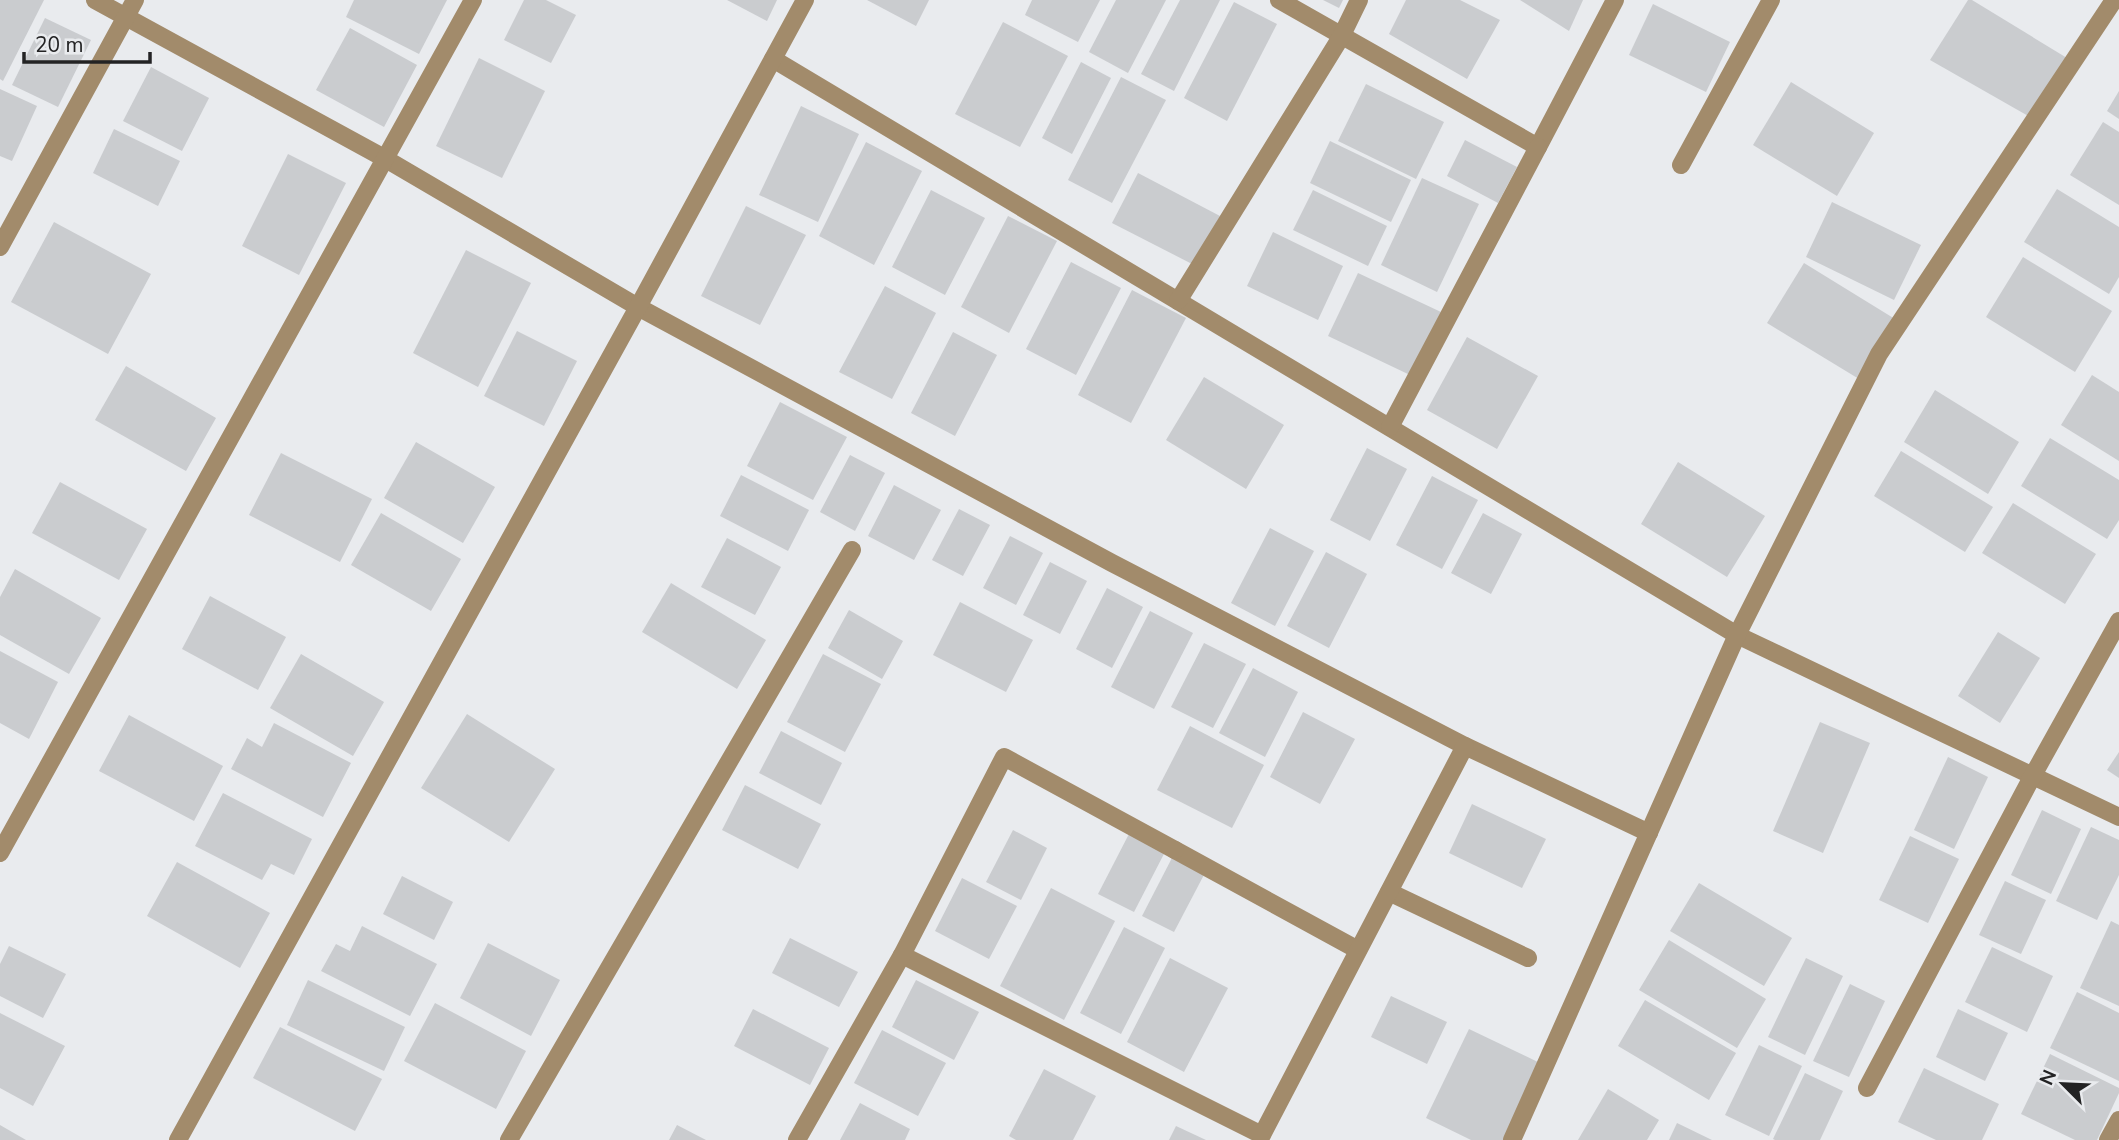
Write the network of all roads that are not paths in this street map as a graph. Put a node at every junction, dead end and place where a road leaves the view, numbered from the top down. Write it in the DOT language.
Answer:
graph roads {
  1 [pos="95,0"];
  2 [pos="135,0"];
  3 [pos="473,0"];
  4 [pos="805,0"];
  5 [pos="1279,0"];
  6 [pos="1359,0"];
  7 [pos="1615,0"];
  8 [pos="1771,0"];
  9 [pos="2114,0"];
  10 [pos="126,17"];
  11 [pos="1341,37"];
  12 [pos="773,59"];
  13 [pos="1538,146"];
  14 [pos="384,158"];
  15 [pos="1681,165"];
  16 [pos="0,247"];
  17 [pos="1178,301"];
  18 [pos="638,307"];
  19 [pos="1390,427"];
  20 [pos="852,550"];
  21 [pos="2119,621"];
  22 [pos="1737,635"];
  23 [pos="1465,746"];
  24 [pos="2032,777"];
  25 [pos="2119,817"];
  26 [pos="1649,833"];
  27 [pos="0,853"];
  28 [pos="1389,892"];
  29 [pos="1358,950"];
  30 [pos="902,955"];
  31 [pos="1528,958"];
  32 [pos="1867,1088"];
  33 [pos="2119,1119"];
  34 [pos="178,1140"];
  35 [pos="509,1140"];
  36 [pos="797,1140"];
  37 [pos="1512,1140"];
  38 [pos="2108,1140"];
  1 -- 10 [label="street"];
  2 -- 10 [label="street"];
  3 -- 14 [label="street"];
  4 -- 12 [label="street"];
  5 -- 11 [label="street"];
  6 -- 11 [label="street"];
  7 -- 13 [label="street"];
  8 -- 15 [label="street"];
  9 -- 22 [label="street"];
  10 -- 14 [label="street"];
  10 -- 16 [label="street"];
  11 -- 13 [label="street"];
  11 -- 17 [label="street"];
  12 -- 17 [label="street"];
  12 -- 18 [label="street"];
  13 -- 19 [label="street"];
  14 -- 18 [label="street"];
  14 -- 27 [label="street"];
  17 -- 19 [label="street"];
  18 -- 23 [label="street"];
  18 -- 34 [label="street"];
  19 -- 22 [label="street"];
  20 -- 35 [label="street"];
  21 -- 24 [label="street"];
  22 -- 24 [label="street"];
  22 -- 26 [label="street"];
  23 -- 26 [label="street"];
  23 -- 28 [label="street"];
  24 -- 25 [label="street"];
  24 -- 32 [label="street"];
  26 -- 37 [label="street"];
  28 -- 29 [label="street"];
  28 -- 31 [label="street"];
  29 -- 30 [label="street"];
  29 -- 30 [label="street"];
  30 -- 36 [label="street"];
  33 -- 38 [label="street"];
}
